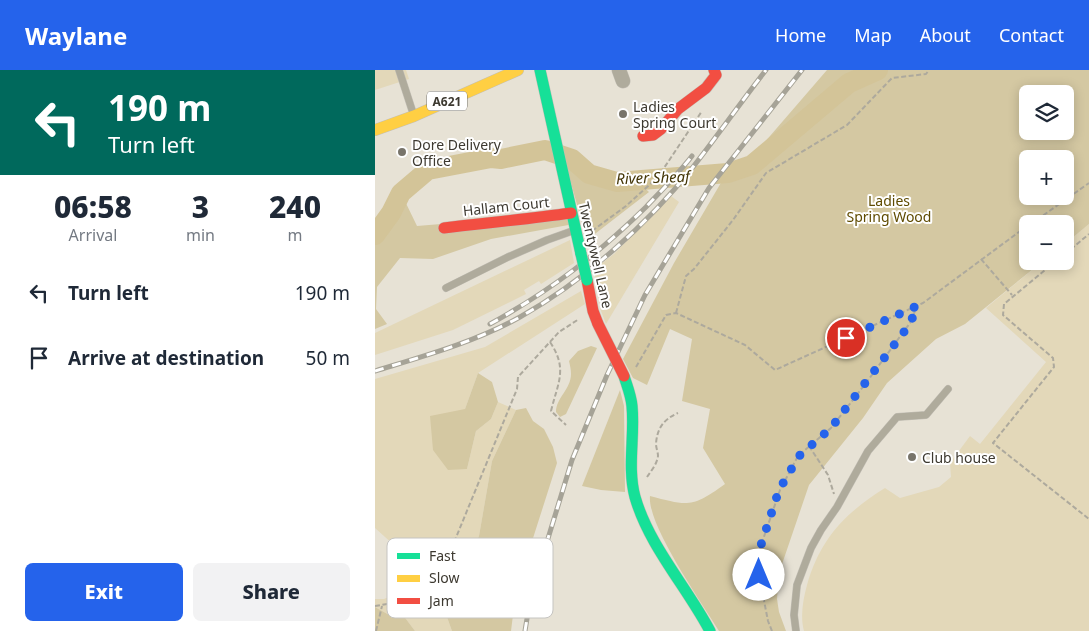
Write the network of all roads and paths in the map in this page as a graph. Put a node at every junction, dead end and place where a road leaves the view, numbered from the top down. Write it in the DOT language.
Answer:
graph roads {
  1 [pos="399,70"];
  2 [pos="519,70"];
  3 [pos="540,70"];
  4 [pos="714,70"];
  5 [pos="929,70"];
  6 [pos="703,110"];
  7 [pos="414,116"];
  8 [pos="375,130"];
  9 [pos="643,136"];
  10 [pos="1089,183"];
  11 [pos="571,213"];
  12 [pos="1044,215"];
  13 [pos="445,228"];
  14 [pos="1019,232"];
  15 [pos="576,234"];
  16 [pos="1089,234"];
  17 [pos="1074,246"];
  18 [pos="981,259"];
  19 [pos="1045,270"];
  20 [pos="446,288"];
  21 [pos="1013,296"];
  22 [pos="917,306"];
  23 [pos="593,312"];
  24 [pos="676,313"];
  25 [pos="550,342"];
  26 [pos="625,378"];
  27 [pos="948,389"];
  28 [pos="678,413"];
  29 [pos="566,425"];
  30 [pos="809,446"];
  31 [pos="634,491"];
  32 [pos="837,507"];
  33 [pos="1089,519"];
  34 [pos="456,538"];
  35 [pos="387,605"];
  36 [pos="375,606"];
  37 [pos="382,606"];
  38 [pos="376,631"];
  39 [pos="710,631"];
  40 [pos="772,631"];
  41 [pos="796,631"];
  1 -- 7 [label="lane"];
  2 -- 7 [label="street, A621"];
  3 -- 11 [label="street, Twentywell Lane"];
  4 -- 9 [label="street"];
  5 -- 24 [label="path"];
  6 -- 15 [label="path"];
  7 -- 8 [label="street, A621"];
  10 -- 12 [label="path"];
  11 -- 13 [label="street, Hallam Court"];
  11 -- 15 [label="street, Twentywell Lane"];
  14 -- 18 [label="path"];
  15 -- 20 [label="lane"];
  15 -- 23 [label="street, Twentywell Lane, bridge"];
  16 -- 17 [label="path"];
  18 -- 21 [label="path"];
  18 -- 22 [label="path"];
  19 -- 21 [label="path"];
  21 -- 33 [label="path"];
  22 -- 24 [label="path"];
  22 -- 30 [label="path"];
  23 -- 25 [label="path"];
  23 -- 26 [label="street, Twentywell Lane, bridge"];
  24 -- 26 [label="path"];
  25 -- 29 [label="path"];
  25 -- 34 [label="path"];
  26 -- 31 [label="street, Twentywell Lane"];
  27 -- 32 [label="lane"];
  28 -- 31 [label="path"];
  30 -- 32 [label="path"];
  30 -- 40 [label="path"];
  31 -- 39 [label="street, Twentywell Lane"];
  32 -- 41 [label="lane"];
  35 -- 37 [label="path"];
  36 -- 37 [label="path"];
  37 -- 38 [label="path"];
}
